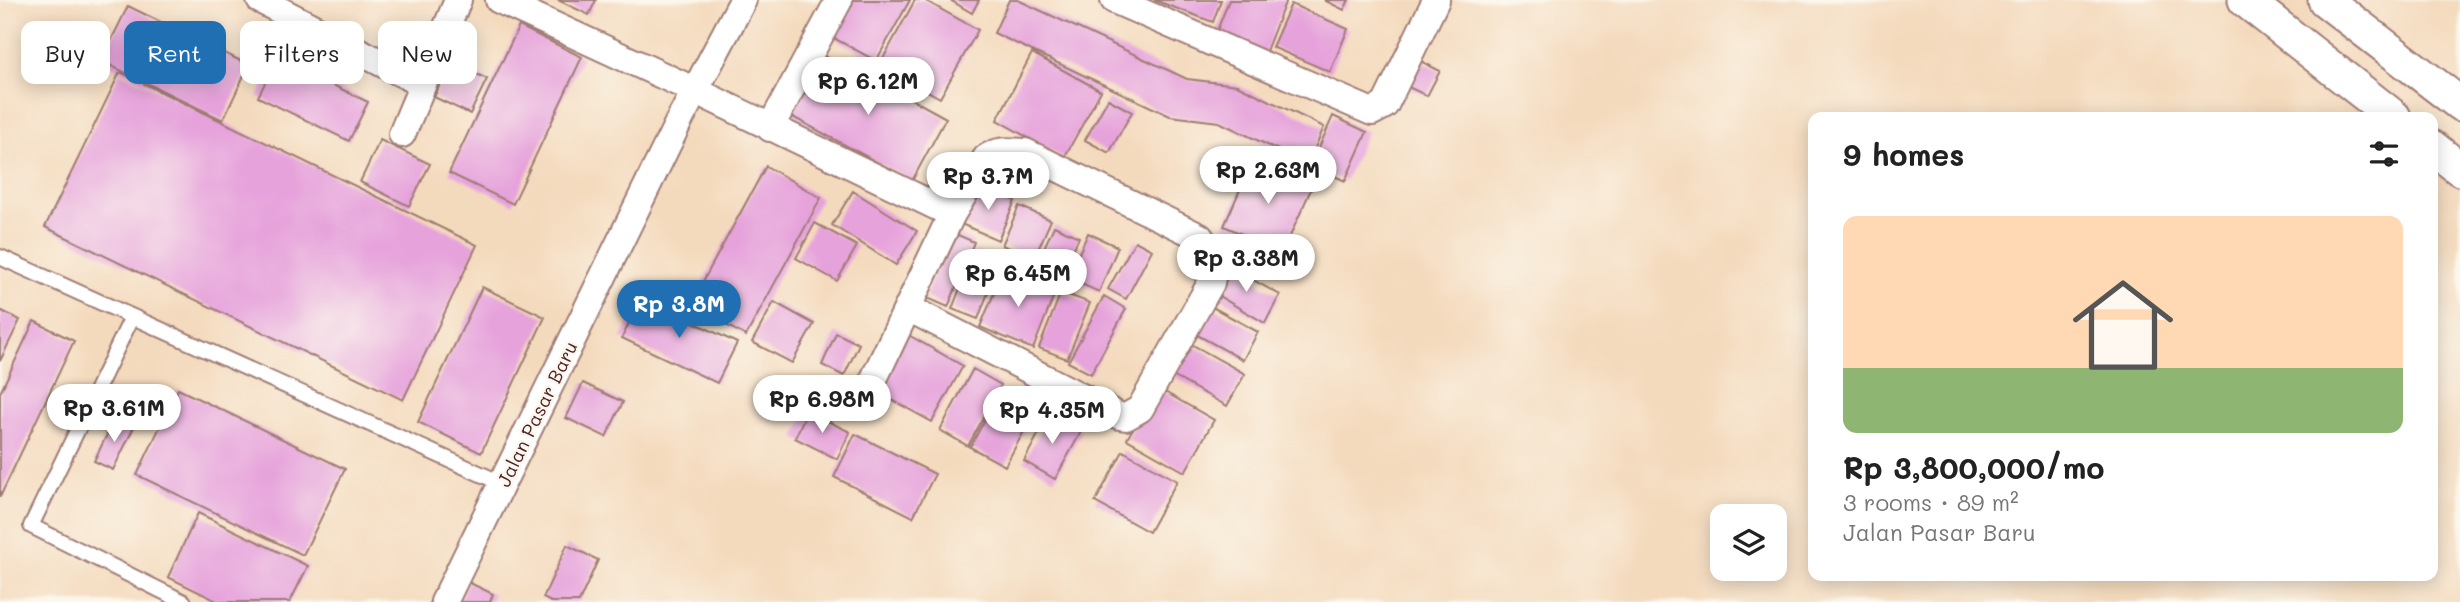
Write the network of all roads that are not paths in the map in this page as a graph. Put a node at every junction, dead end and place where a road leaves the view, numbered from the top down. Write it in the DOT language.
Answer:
graph roads {
  1 [pos="260,0"];
  2 [pos="458,0"];
  3 [pos="499,0"];
  4 [pos="743,0"];
  5 [pos="839,0"];
  6 [pos="1114,0"];
  7 [pos="1436,0"];
  8 [pos="2245,0"];
  9 [pos="2325,0"];
  10 [pos="449,21"];
  11 [pos="378,60"];
  12 [pos="422,84"];
  13 [pos="696,91"];
  14 [pos="2460,104"];
  15 [pos="2388,112"];
  16 [pos="770,128"];
  17 [pos="402,134"];
  18 [pos="2438,152"];
  19 [pos="2460,169"];
  20 [pos="952,214"];
  21 [pos="0,257"];
  22 [pos="908,308"];
  23 [pos="132,317"];
  24 [pos="871,385"];
  25 [pos="503,484"];
  26 [pos="184,602"];
  27 [pos="443,602"];
  1 -- 11 [label="street"];
  2 -- 10 [label="street"];
  3 -- 13 [label="street"];
  4 -- 13 [label="street, Jalan Pasar Baru"];
  5 -- 16 [label="street"];
  6 -- 7 [label="street"];
  8 -- 15 [label="street"];
  9 -- 14 [label="street"];
  12 -- 17 [label="street"];
  13 -- 16 [label="street"];
  13 -- 25 [label="street, Jalan Pasar Baru"];
  16 -- 20 [label="street"];
  18 -- 19 [label="street"];
  20 -- 22 [label="street"];
  20 -- 22 [label="street"];
  21 -- 23 [label="lane"];
  22 -- 24 [label="street"];
  23 -- 25 [label="lane"];
  23 -- 26 [label="lane"];
  25 -- 27 [label="street, Jalan Pasar Baru"];
}
